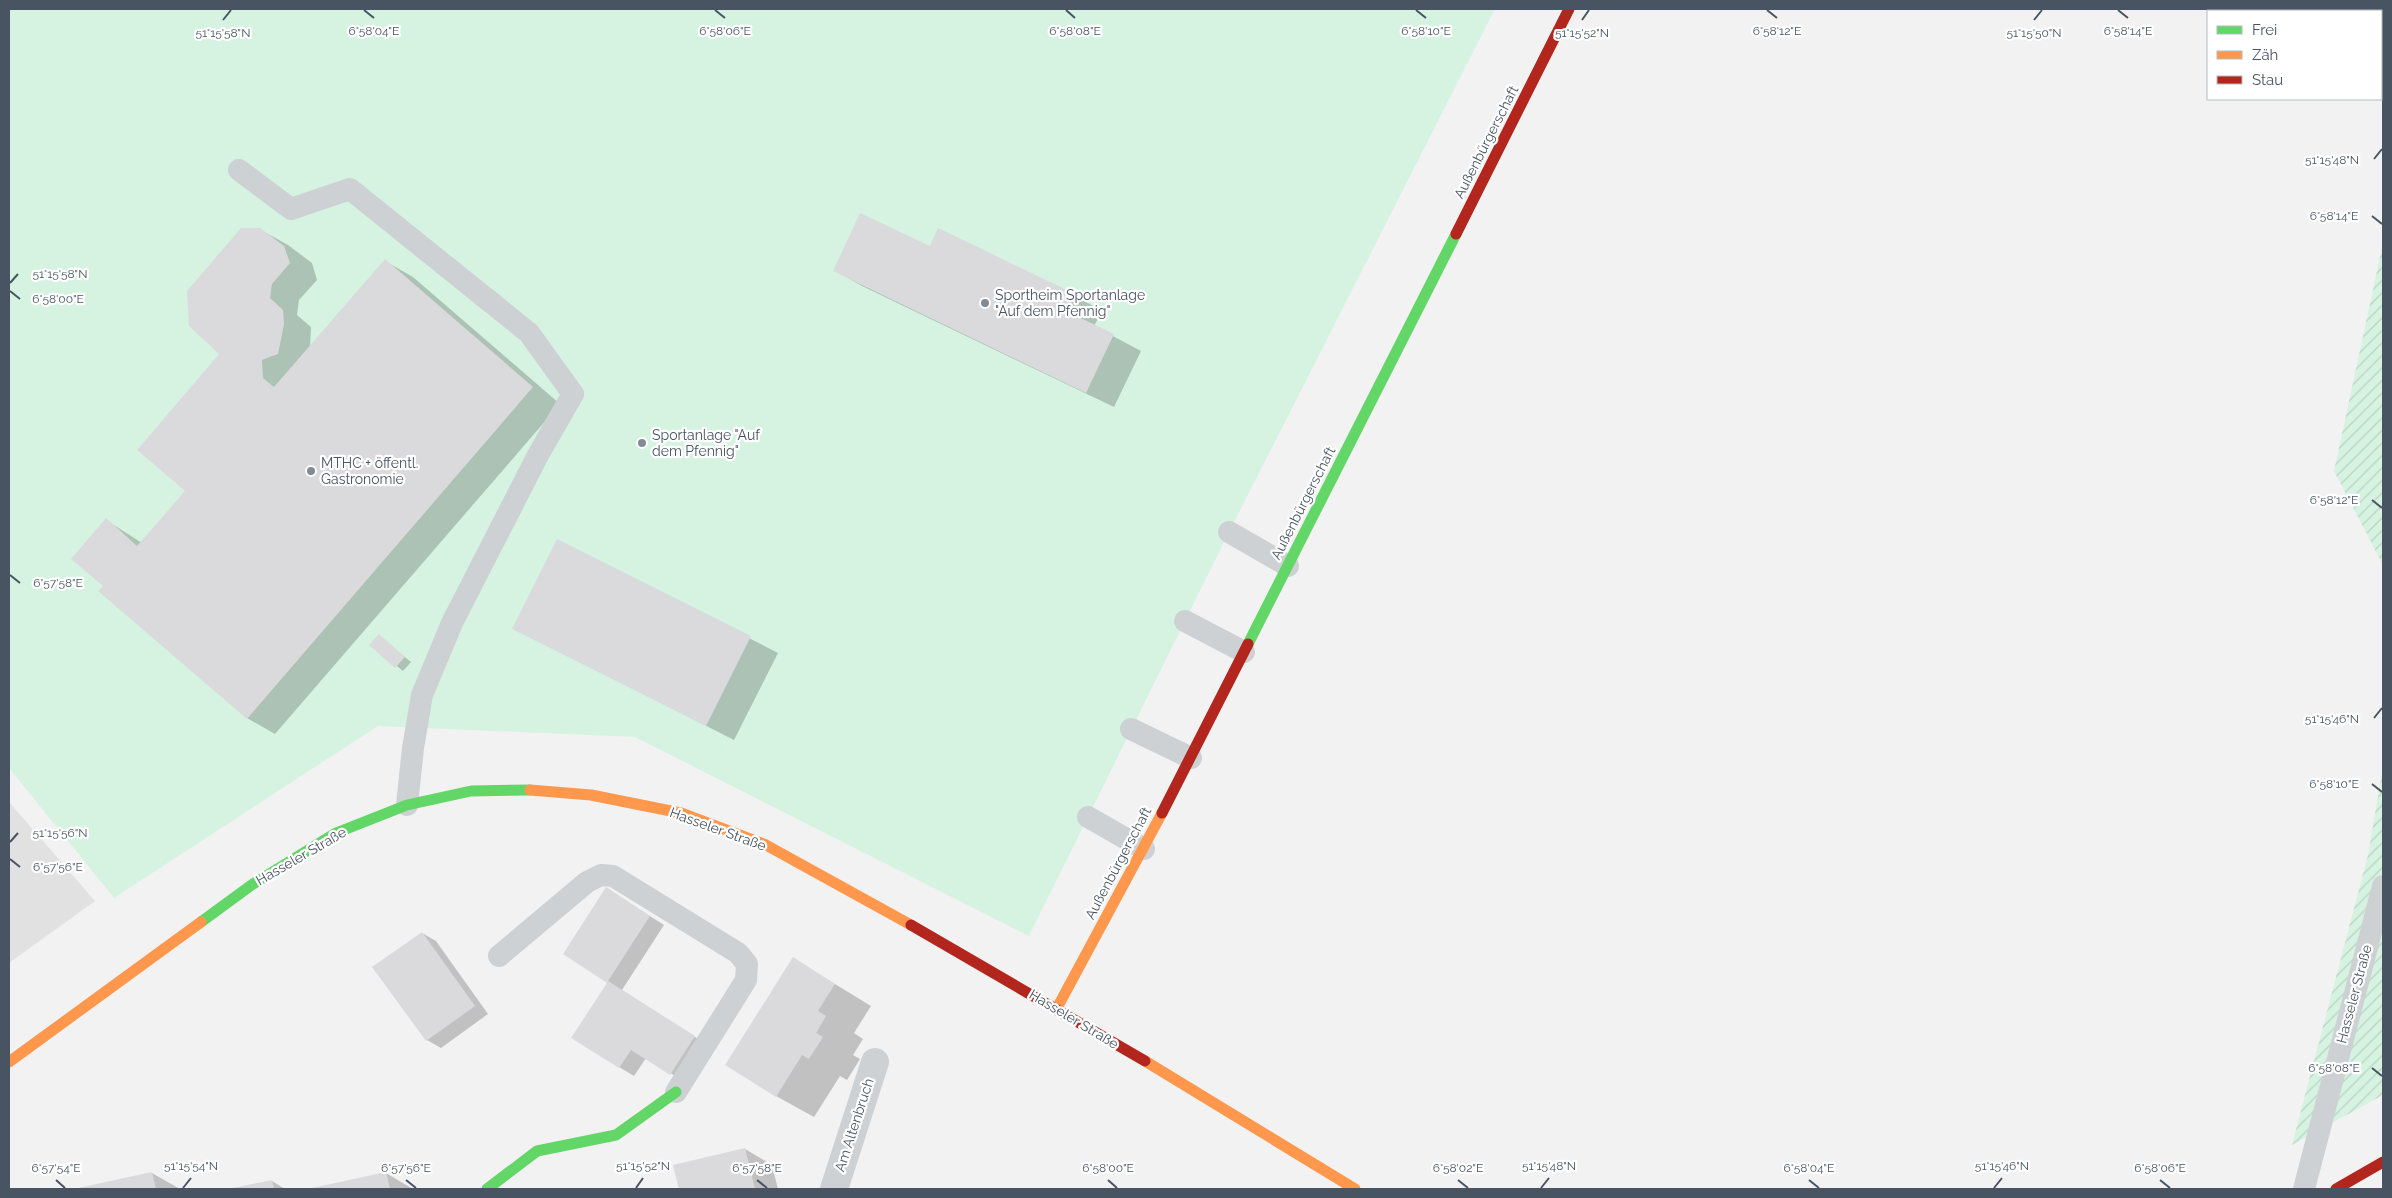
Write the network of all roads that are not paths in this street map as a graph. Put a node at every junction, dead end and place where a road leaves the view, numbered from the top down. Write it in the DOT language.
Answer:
graph roads {
  1 [pos="1569,9"];
  2 [pos="239,170"];
  3 [pos="1229,532"];
  4 [pos="1288,566"];
  5 [pos="1185,621"];
  6 [pos="1244,652"];
  7 [pos="1131,729"];
  8 [pos="1190,758"];
  9 [pos="407,805"];
  10 [pos="1088,818"];
  11 [pos="1144,849"];
  12 [pos="2383,886"];
  13 [pos="499,956"];
  14 [pos="1057,1008"];
  15 [pos="9,1062"];
  16 [pos="875,1062"];
  17 [pos="676,1092"];
  18 [pos="2383,1162"];
  19 [pos="487,1189"];
  20 [pos="834,1189"];
  21 [pos="1355,1189"];
  22 [pos="2304,1189"];
  23 [pos="2336,1189"];
  1 -- 4 [label="main road, Außenbürgerschaft"];
  2 -- 9 [label="lane"];
  3 -- 4 [label="lane"];
  4 -- 6 [label="main road, Außenbürgerschaft"];
  5 -- 6 [label="lane"];
  6 -- 8 [label="main road, Außenbürgerschaft"];
  7 -- 8 [label="lane"];
  8 -- 11 [label="main road, Außenbürgerschaft"];
  9 -- 14 [label="main road, Hasseler Straße"];
  9 -- 15 [label="main road, Hasseler Straße"];
  10 -- 11 [label="lane"];
  11 -- 14 [label="main road, Außenbürgerschaft"];
  12 -- 22 [label="lane, Hasseler Straße"];
  13 -- 17 [label="lane"];
  14 -- 21 [label="main road, Hasseler Straße"];
  16 -- 20 [label="street, Am Altenbruch"];
  17 -- 19 [label="main road"];
  18 -- 23 [label="main road"];
}
